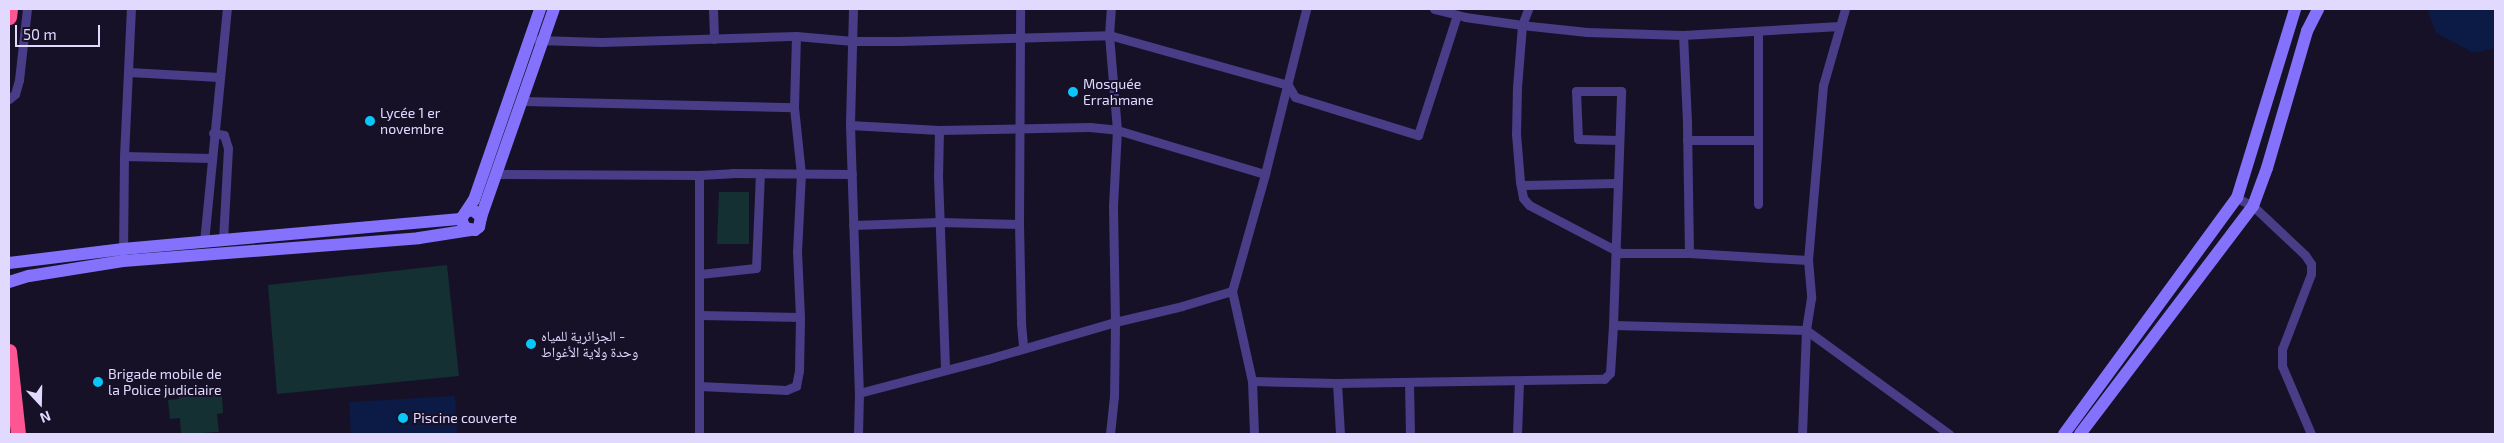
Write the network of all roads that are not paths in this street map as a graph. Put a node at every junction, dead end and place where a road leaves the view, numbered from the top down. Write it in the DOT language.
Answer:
graph roads {
  1 [pos="10,9"];
  2 [pos="27,9"];
  3 [pos="132,9"];
  4 [pos="227,9"];
  5 [pos="540,9"];
  6 [pos="554,9"];
  7 [pos="713,9"];
  8 [pos="853,9"];
  9 [pos="1020,9"];
  10 [pos="1111,9"];
  11 [pos="1306,9"];
  12 [pos="1434,9"];
  13 [pos="1528,9"];
  14 [pos="1845,9"];
  15 [pos="2295,9"];
  16 [pos="2318,9"];
  17 [pos="1457,15"];
  18 [pos="9,17"];
  19 [pos="1522,25"];
  20 [pos="1840,26"];
  21 [pos="1758,31"];
  22 [pos="1109,35"];
  23 [pos="1683,35"];
  24 [pos="796,36"];
  25 [pos="530,38"];
  26 [pos="714,38"];
  27 [pos="1022,38"];
  28 [pos="853,41"];
  29 [pos="543,42"];
  30 [pos="128,72"];
  31 [pos="219,77"];
  32 [pos="1288,85"];
  33 [pos="9,99"];
  34 [pos="523,101"];
  35 [pos="794,107"];
  36 [pos="850,125"];
  37 [pos="1021,129"];
  38 [pos="939,130"];
  39 [pos="1116,130"];
  40 [pos="213,133"];
  41 [pos="1619,140"];
  42 [pos="1687,140"];
  43 [pos="1758,140"];
  44 [pos="124,156"];
  45 [pos="210,158"];
  46 [pos="760,173"];
  47 [pos="496,174"];
  48 [pos="801,174"];
  49 [pos="852,174"];
  50 [pos="1265,174"];
  51 [pos="699,175"];
  52 [pos="1617,183"];
  53 [pos="1521,185"];
  54 [pos="2237,198"];
  55 [pos="1758,204"];
  56 [pos="2253,206"];
  57 [pos="465,215"];
  58 [pos="481,217"];
  59 [pos="940,222"];
  60 [pos="1019,224"];
  61 [pos="853,225"];
  62 [pos="470,230"];
  63 [pos="223,240"];
  64 [pos="204,242"];
  65 [pos="1615,251"];
  66 [pos="1689,253"];
  67 [pos="123,255"];
  68 [pos="1808,260"];
  69 [pos="9,263"];
  70 [pos="700,274"];
  71 [pos="9,282"];
  72 [pos="1232,291"];
  73 [pos="700,316"];
  74 [pos="800,317"];
  75 [pos="1115,322"];
  76 [pos="1613,325"];
  77 [pos="1806,330"];
  78 [pos="1023,348"];
  79 [pos="9,351"];
  80 [pos="945,369"];
  81 [pos="1252,381"];
  82 [pos="1519,381"];
  83 [pos="1409,382"];
  84 [pos="1337,383"];
  85 [pos="699,386"];
  86 [pos="859,393"];
  87 [pos="18,434"];
  88 [pos="699,434"];
  89 [pos="858,434"];
  90 [pos="1110,434"];
  91 [pos="1254,434"];
  92 [pos="1340,434"];
  93 [pos="1410,434"];
  94 [pos="1517,434"];
  95 [pos="1802,434"];
  96 [pos="1949,434"];
  97 [pos="2064,434"];
  98 [pos="2080,434"];
  99 [pos="2311,434"];
  1 -- 18 [label="highway"];
  2 -- 33 [label="street"];
  3 -- 30 [label="street"];
  4 -- 31 [label="street"];
  5 -- 25 [label="street"];
  6 -- 29 [label="street"];
  7 -- 26 [label="street"];
  8 -- 28 [label="street"];
  9 -- 27 [label="street"];
  10 -- 22 [label="street"];
  11 -- 32 [label="street"];
  12 -- 17 [label="street"];
  13 -- 19 [label="street"];
  14 -- 20 [label="street"];
  15 -- 54 [label="street"];
  16 -- 56 [label="street"];
  17 -- 19 [label="street"];
  17 -- 32 [label="street"];
  19 -- 23 [label="street"];
  19 -- 53 [label="street"];
  20 -- 21 [label="street"];
  20 -- 68 [label="street"];
  21 -- 23 [label="street"];
  21 -- 43 [label="street"];
  22 -- 27 [label="street"];
  22 -- 32 [label="street"];
  22 -- 39 [label="street"];
  23 -- 42 [label="street"];
  24 -- 26 [label="street"];
  24 -- 28 [label="street"];
  24 -- 35 [label="street"];
  25 -- 29 [label="street"];
  25 -- 57 [label="street"];
  26 -- 29 [label="street"];
  27 -- 28 [label="street"];
  27 -- 37 [label="street"];
  28 -- 36 [label="street"];
  29 -- 34 [label="street"];
  30 -- 31 [label="street"];
  30 -- 44 [label="street"];
  31 -- 40 [label="street"];
  32 -- 50 [label="street"];
  34 -- 35 [label="street"];
  34 -- 47 [label="street"];
  35 -- 48 [label="street"];
  36 -- 38 [label="street"];
  36 -- 49 [label="street"];
  37 -- 38 [label="street"];
  37 -- 39 [label="street"];
  37 -- 60 [label="street"];
  38 -- 59 [label="street"];
  39 -- 50 [label="street"];
  39 -- 75 [label="street"];
  40 -- 45 [label="street"];
  40 -- 63 [label="street"];
  41 -- 41 [label="street"];
  41 -- 52 [label="street"];
  42 -- 43 [label="street"];
  42 -- 66 [label="street"];
  43 -- 55 [label="street"];
  44 -- 45 [label="street"];
  44 -- 67 [label="street"];
  45 -- 64 [label="street"];
  46 -- 48 [label="street"];
  46 -- 51 [label="street"];
  46 -- 70 [label="street"];
  47 -- 51 [label="street"];
  47 -- 58 [label="street"];
  48 -- 49 [label="street"];
  48 -- 74 [label="street"];
  49 -- 61 [label="street"];
  50 -- 72 [label="street"];
  51 -- 70 [label="street"];
  52 -- 53 [label="street"];
  52 -- 65 [label="street"];
  53 -- 65 [label="street"];
  54 -- 56 [label="street"];
  54 -- 97 [label="street"];
  56 -- 98 [label="street"];
  56 -- 99 [label="street"];
  57 -- 58 [label="street"];
  57 -- 62 [label="street"];
  57 -- 63 [label="street"];
  58 -- 62 [label="street"];
  59 -- 60 [label="street"];
  59 -- 61 [label="street"];
  59 -- 80 [label="street"];
  60 -- 78 [label="street"];
  61 -- 86 [label="street"];
  62 -- 67 [label="street"];
  63 -- 64 [label="street"];
  64 -- 67 [label="street"];
  65 -- 66 [label="street"];
  65 -- 76 [label="street"];
  66 -- 68 [label="street"];
  67 -- 69 [label="street"];
  67 -- 71 [label="street"];
  68 -- 77 [label="street"];
  70 -- 73 [label="street"];
  72 -- 75 [label="street"];
  72 -- 81 [label="street"];
  73 -- 74 [label="street"];
  73 -- 85 [label="street"];
  74 -- 85 [label="street"];
  75 -- 78 [label="street"];
  75 -- 90 [label="street"];
  76 -- 77 [label="street"];
  76 -- 82 [label="street"];
  77 -- 95 [label="street"];
  77 -- 96 [label="street"];
  78 -- 80 [label="street"];
  79 -- 87 [label="highway"];
  80 -- 86 [label="street"];
  81 -- 84 [label="street"];
  81 -- 91 [label="street"];
  82 -- 83 [label="street"];
  82 -- 94 [label="street"];
  83 -- 84 [label="street"];
  83 -- 93 [label="street"];
  84 -- 92 [label="street"];
  85 -- 88 [label="street"];
  86 -- 89 [label="street"];
}
